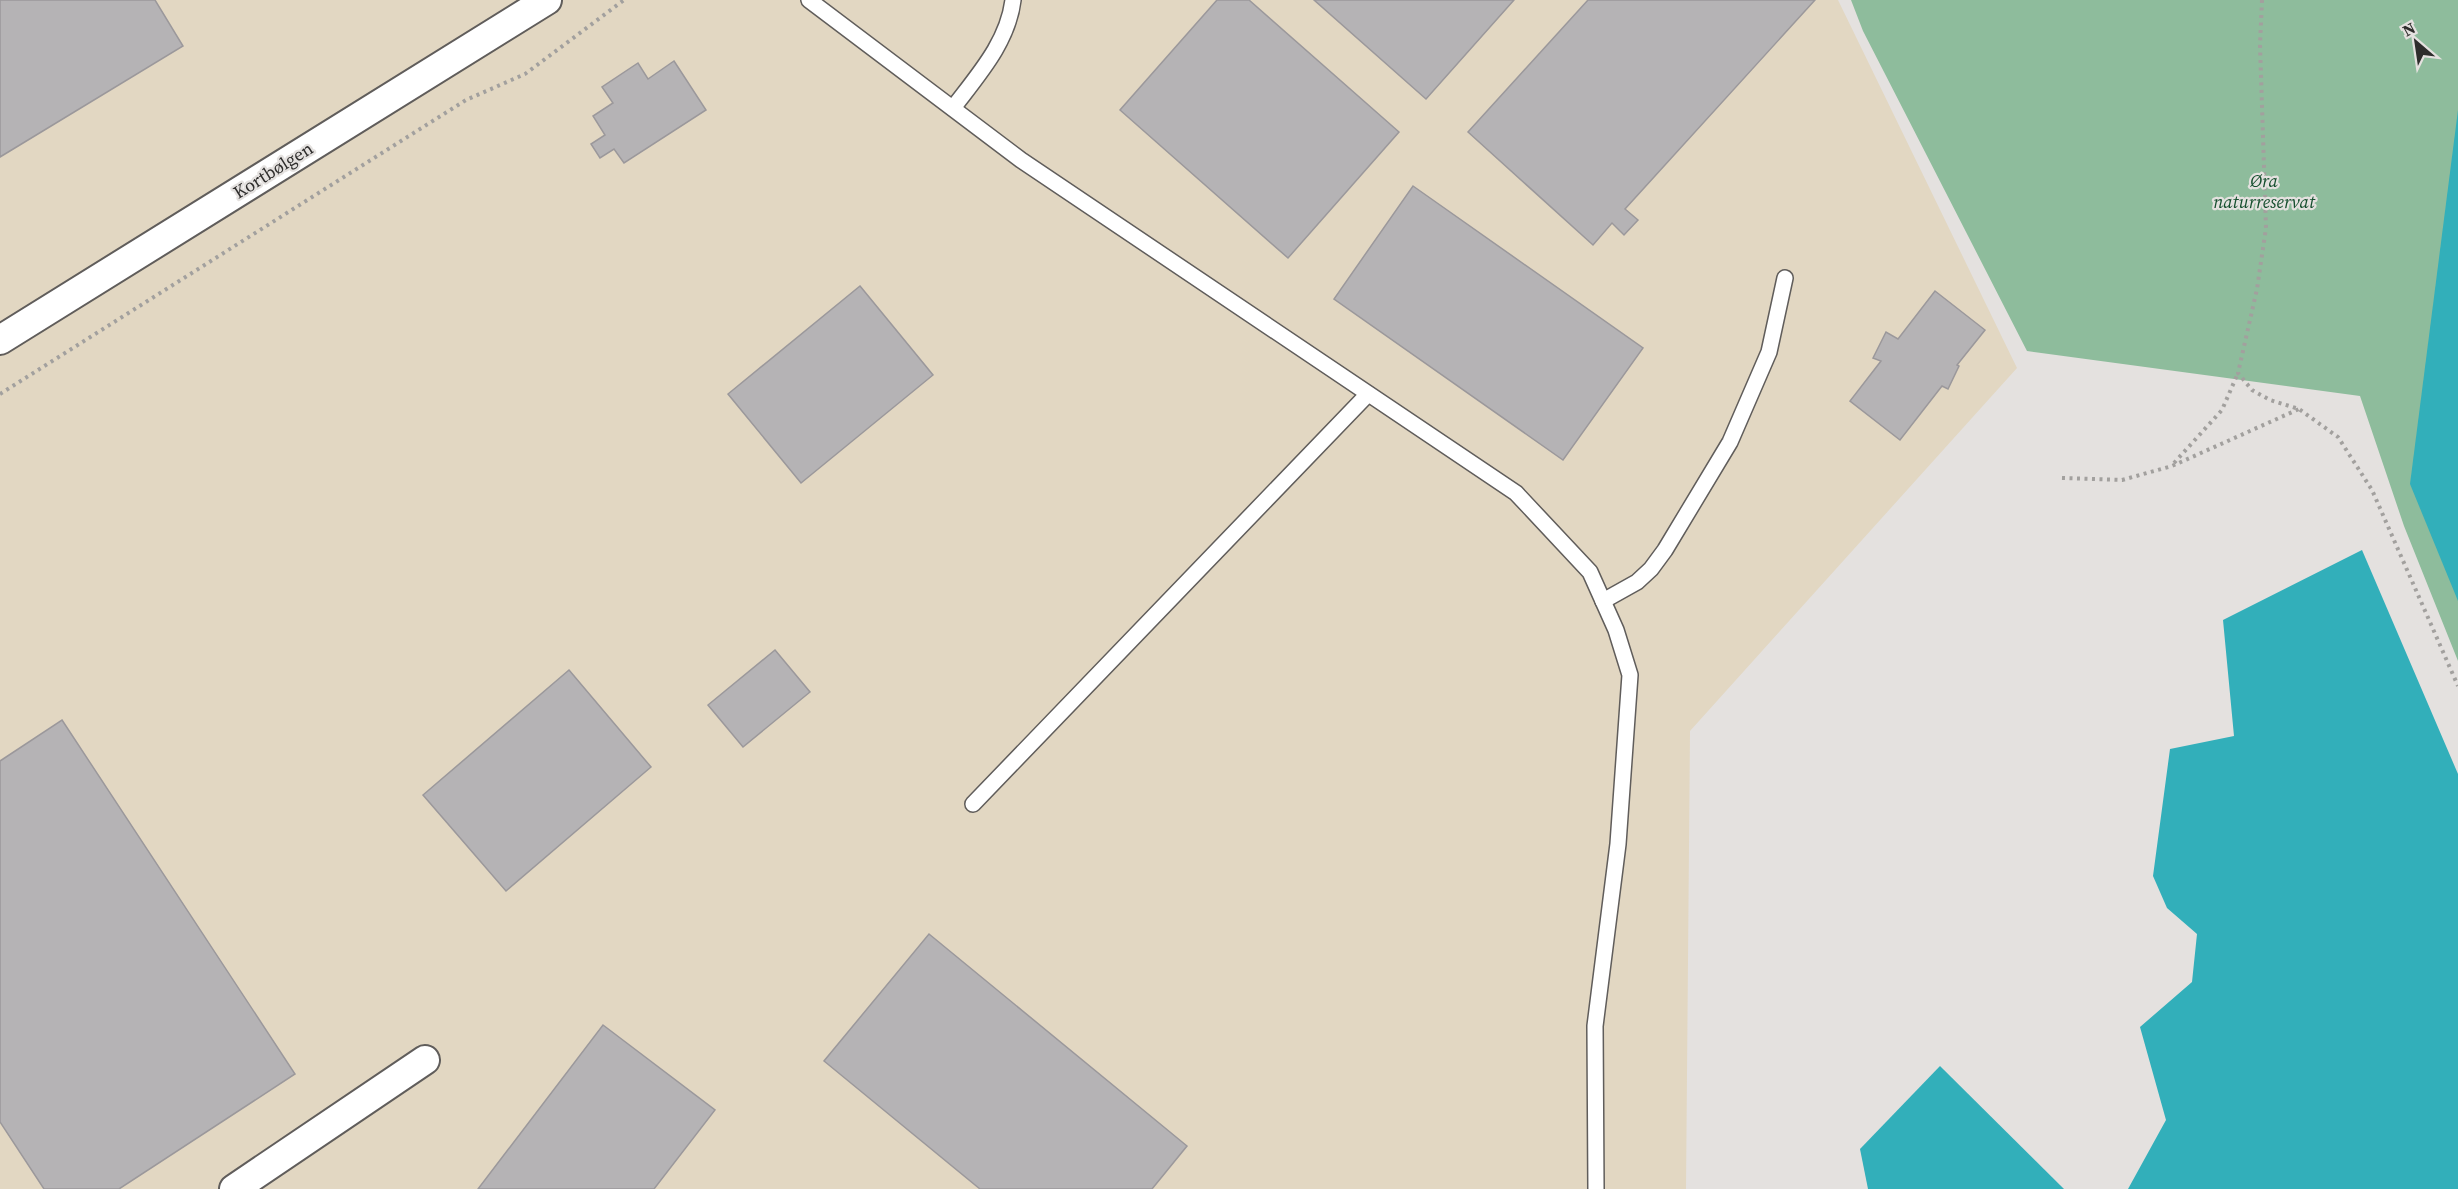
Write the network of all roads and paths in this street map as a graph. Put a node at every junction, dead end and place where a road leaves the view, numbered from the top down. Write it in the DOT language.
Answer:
graph roads {
  1 [pos="547,0"];
  2 [pos="624,0"];
  3 [pos="809,0"];
  4 [pos="1013,0"];
  5 [pos="2262,0"];
  6 [pos="953,108"];
  7 [pos="1785,278"];
  8 [pos="0,340"];
  9 [pos="2238,373"];
  10 [pos="0,394"];
  11 [pos="1368,394"];
  12 [pos="2299,409"];
  13 [pos="2172,465"];
  14 [pos="2062,478"];
  15 [pos="1603,601"];
  16 [pos="2458,686"];
  17 [pos="973,804"];
  18 [pos="425,1060"];
  19 [pos="234,1189"];
  20 [pos="1596,1189"];
  1 -- 8 [label="street, Kortbølgen"];
  2 -- 10 [label="path"];
  3 -- 6 [label="lane"];
  4 -- 6 [label="lane"];
  5 -- 9 [label="path"];
  6 -- 11 [label="lane"];
  7 -- 15 [label="lane"];
  9 -- 12 [label="path"];
  9 -- 13 [label="path"];
  11 -- 15 [label="lane"];
  11 -- 17 [label="lane"];
  12 -- 13 [label="path"];
  12 -- 16 [label="path"];
  13 -- 14 [label="path"];
  15 -- 20 [label="lane"];
  18 -- 19 [label="street"];
}
